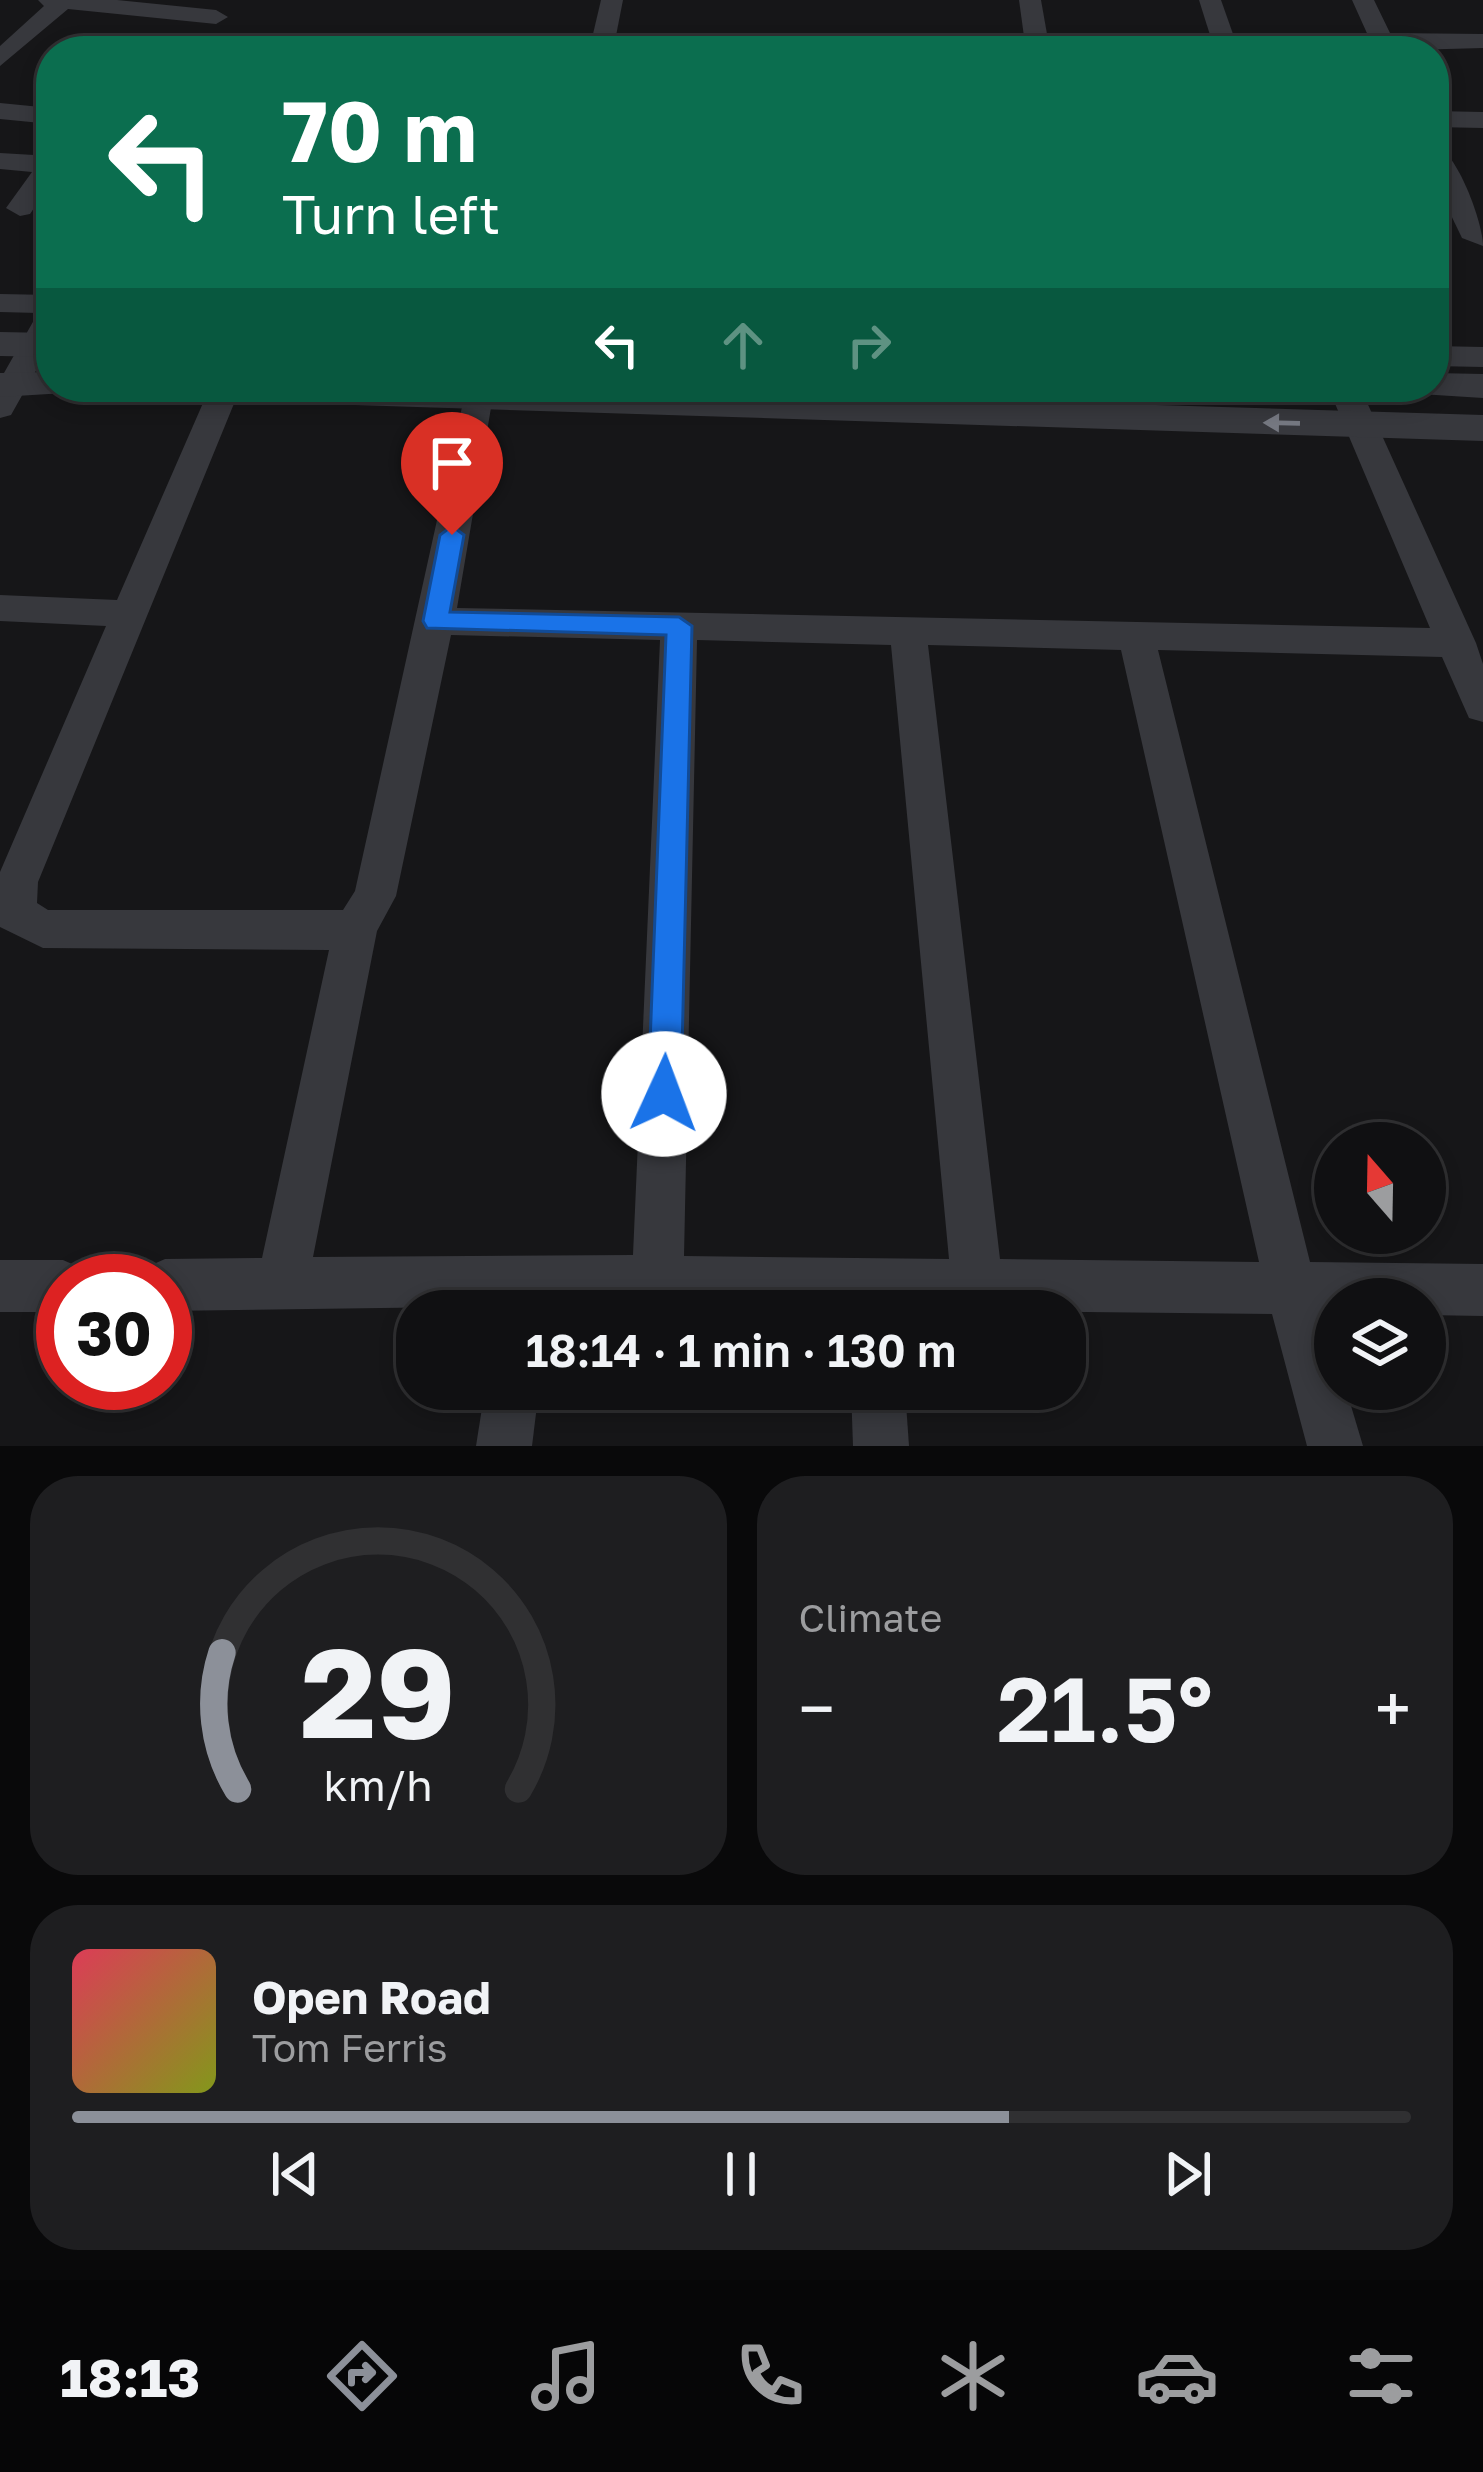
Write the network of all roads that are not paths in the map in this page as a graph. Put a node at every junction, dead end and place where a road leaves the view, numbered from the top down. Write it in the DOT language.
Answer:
graph roads {
  1 [pos="49,0"];
  2 [pos="612,0"];
  3 [pos="1030,0"];
  4 [pos="1210,0"];
  5 [pos="1363,0"];
  6 [pos="63,2"];
  7 [pos="216,17"];
  8 [pos="604,36"];
  9 [pos="1035,36"];
  10 [pos="1222,36"];
  11 [pos="1380,36"];
  12 [pos="1483,41"];
  13 [pos="1449,42"];
  14 [pos="0,59"];
  15 [pos="0,111"];
  16 [pos="36,115"];
  17 [pos="1449,119"];
  18 [pos="1483,120"];
  19 [pos="0,161"];
  20 [pos="36,164"];
  21 [pos="36,180"];
  22 [pos="1449,183"];
  23 [pos="10,208"];
  24 [pos="1483,238"];
  25 [pos="0,303"];
  26 [pos="36,304"];
  27 [pos="35,337"];
  28 [pos="1449,356"];
  29 [pos="1483,357"];
  30 [pos="1449,385"];
  31 [pos="1483,386"];
  32 [pos="16,391"];
  33 [pos="218,402"];
  34 [pos="476,402"];
  35 [pos="660,402"];
  36 [pos="1350,402"];
  37 [pos="1360,425"];
  38 [pos="1483,428"];
  39 [pos="0,608"];
  40 [pos="127,614"];
  41 [pos="436,621"];
  42 [pos="679,626"];
  43 [pos="908,631"];
  44 [pos="1136,636"];
  45 [pos="1457,643"];
  46 [pos="1482,702"];
  47 [pos="356,927"];
  48 [pos="658,1282"];
  49 [pos="282,1283"];
  50 [pos="192,1285"];
  51 [pos="976,1285"];
  52 [pos="0,1286"];
  53 [pos="36,1286"];
  54 [pos="1292,1288"];
  55 [pos="412,1290"];
  56 [pos="581,1290"];
  57 [pos="772,1290"];
  58 [pos="933,1290"];
  59 [pos="1483,1290"];
  60 [pos="509,1410"];
  61 [pos="879,1410"];
  62 [pos="504,1446"];
  63 [pos="881,1446"];
  64 [pos="1335,1446"];
  1 -- 6 [label="street"];
  2 -- 8 [label="street"];
  3 -- 9 [label="street"];
  4 -- 10 [label="street"];
  5 -- 11 [label="street"];
  6 -- 7 [label="street"];
  6 -- 14 [label="street"];
  12 -- 13 [label="street"];
  15 -- 16 [label="street"];
  17 -- 18 [label="street"];
  19 -- 20 [label="street"];
  21 -- 23 [label="street"];
  22 -- 24 [label="street"];
  25 -- 26 [label="street"];
  27 -- 32 [label="street"];
  28 -- 29 [label="street"];
  30 -- 31 [label="street"];
  33 -- 40 [label="street"];
  34 -- 41 [label="street"];
  37 -- 35 [label="street, one-way"];
  36 -- 37 [label="street"];
  37 -- 38 [label="street"];
  37 -- 45 [label="street"];
  39 -- 40 [label="street"];
  40 -- 47 [label="street"];
  41 -- 42 [label="street"];
  41 -- 47 [label="street"];
  42 -- 43 [label="street"];
  42 -- 48 [label="street"];
  43 -- 44 [label="street"];
  43 -- 51 [label="street"];
  44 -- 45 [label="street"];
  44 -- 54 [label="street"];
  45 -- 46 [label="street"];
  47 -- 49 [label="street"];
  48 -- 56 [label="street"];
  48 -- 57 [label="street"];
  49 -- 50 [label="street"];
  49 -- 55 [label="street"];
  51 -- 54 [label="street"];
  51 -- 58 [label="street"];
  52 -- 53 [label="street"];
  54 -- 59 [label="street"];
  54 -- 64 [label="street"];
  60 -- 62 [label="street"];
  61 -- 63 [label="street"];
}
